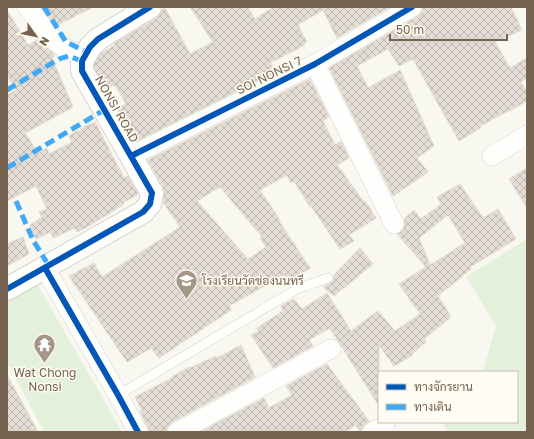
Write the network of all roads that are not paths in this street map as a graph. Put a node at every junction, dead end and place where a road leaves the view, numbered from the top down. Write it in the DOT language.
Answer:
graph roads {
  1 [pos="27,7"];
  2 [pos="150,7"];
  3 [pos="412,7"];
  4 [pos="84,57"];
  5 [pos="316,64"];
  6 [pos="527,136"];
  7 [pos="131,156"];
  8 [pos="492,156"];
  9 [pos="394,224"];
  10 [pos="45,268"];
  11 [pos="328,278"];
  12 [pos="7,289"];
  13 [pos="331,349"];
  14 [pos="118,395"];
  15 [pos="138,432"];
  16 [pos="177,432"];
  1 -- 4 [label="street"];
  2 -- 4 [label="street"];
  3 -- 5 [label="street, SOI NONSI 7"];
  4 -- 7 [label="street, NONSI ROAD"];
  5 -- 7 [label="street, SOI NONSI 7"];
  5 -- 9 [label="street"];
  6 -- 8 [label="street"];
  7 -- 10 [label="street, NONSI ROAD"];
  10 -- 12 [label="street, NONSI ROAD"];
  10 -- 14 [label="street"];
  11 -- 14 [label="lane"];
  13 -- 16 [label="street"];
  14 -- 15 [label="street"];
}
